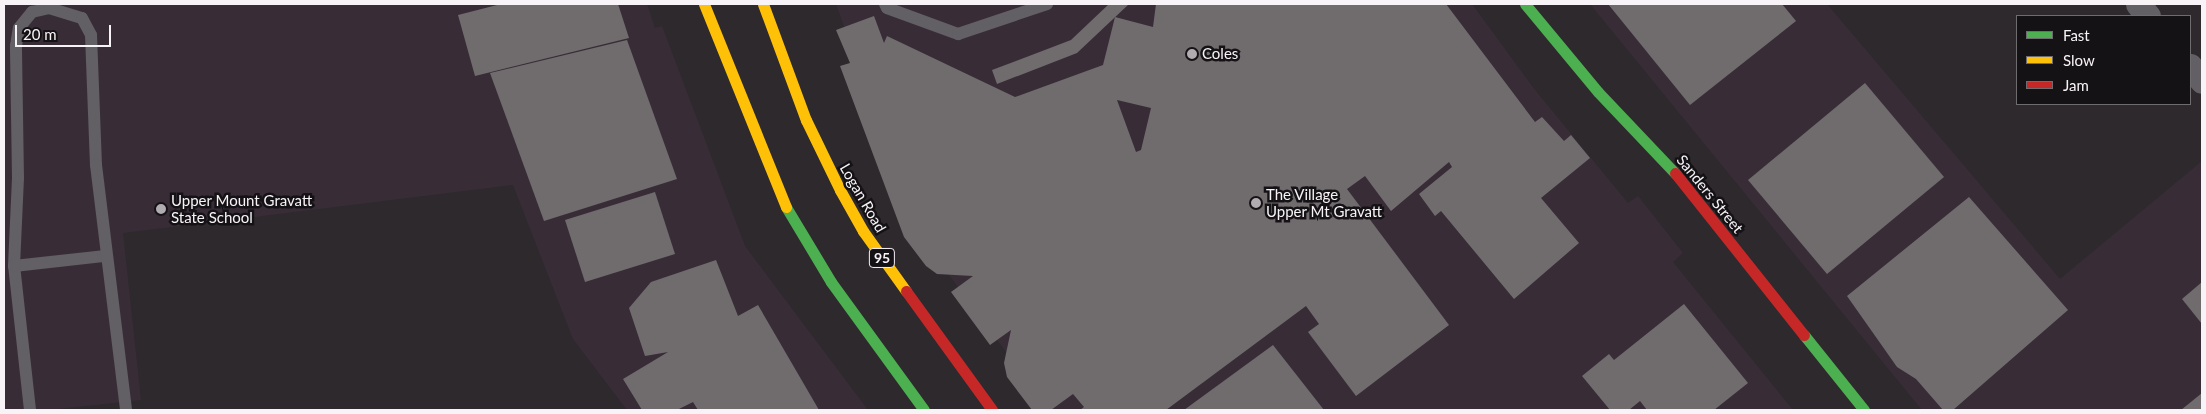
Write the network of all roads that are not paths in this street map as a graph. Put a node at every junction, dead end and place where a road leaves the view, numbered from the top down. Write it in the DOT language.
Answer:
graph roads {
  1 [pos="704,4"];
  2 [pos="764,4"];
  3 [pos="885,4"];
  4 [pos="1047,4"];
  5 [pos="1525,4"];
  6 [pos="2138,4"];
  7 [pos="2147,15"];
  8 [pos="2191,67"];
  9 [pos="2202,81"];
  10 [pos="106,256"];
  11 [pos="14,266"];
  12 [pos="30,410"];
  13 [pos="126,410"];
  14 [pos="924,410"];
  15 [pos="992,410"];
  16 [pos="1864,410"];
  1 -- 14 [label="main road"];
  2 -- 15 [label="main road, Logan Road / 95"];
  3 -- 4 [label="lane"];
  5 -- 16 [label="main road, Sanders Street"];
  6 -- 7 [label="street"];
  8 -- 9 [label="street"];
  10 -- 11 [label="lane"];
  10 -- 11 [label="lane"];
  10 -- 13 [label="lane"];
  11 -- 12 [label="lane"];
}
